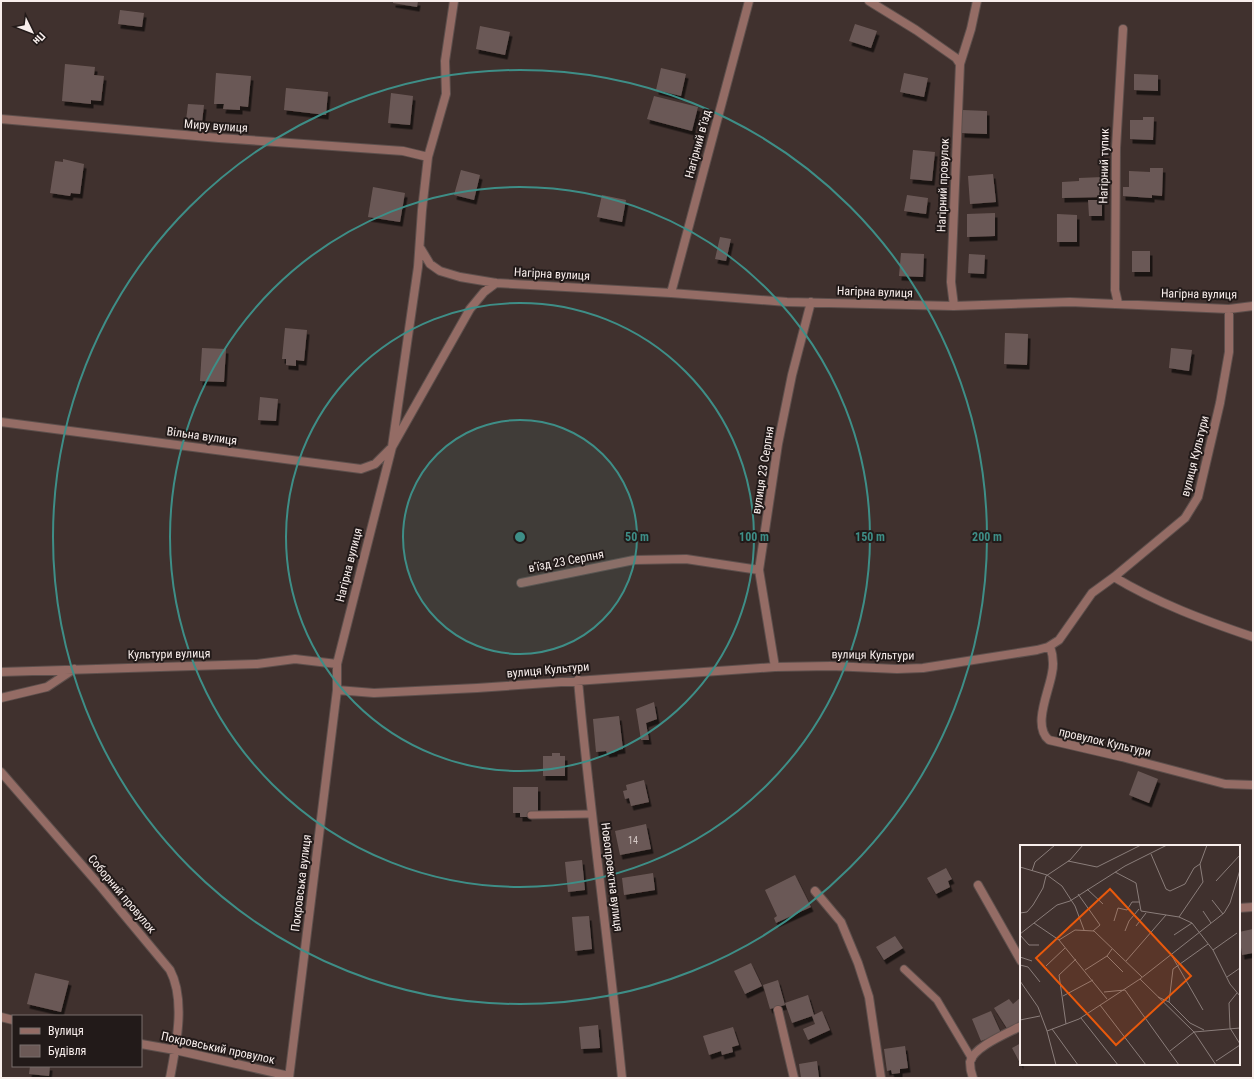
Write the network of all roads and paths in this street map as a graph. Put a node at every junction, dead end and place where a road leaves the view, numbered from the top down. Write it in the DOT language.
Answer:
graph roads {
  1 [pos="454,1"];
  2 [pos="749,1"];
  3 [pos="869,1"];
  4 [pos="977,1"];
  5 [pos="1122,29"];
  6 [pos="960,64"];
  7 [pos="1,119"];
  8 [pos="428,157"];
  9 [pos="420,247"];
  10 [pos="496,283"];
  11 [pos="671,293"];
  12 [pos="811,302"];
  13 [pos="1118,303"];
  14 [pos="954,306"];
  15 [pos="1253,306"];
  16 [pos="1229,309"];
  17 [pos="1,422"];
  18 [pos="392,447"];
  19 [pos="759,570"];
  20 [pos="1114,577"];
  21 [pos="521,583"];
  22 [pos="1253,637"];
  23 [pos="1050,646"];
  24 [pos="337,664"];
  25 [pos="775,667"];
  26 [pos="74,669"];
  27 [pos="1,672"];
  28 [pos="578,680"];
  29 [pos="337,690"];
  30 [pos="1,698"];
  31 [pos="1,772"];
  32 [pos="1253,785"];
  33 [pos="592,814"];
  34 [pos="532,815"];
  35 [pos="978,885"];
  36 [pos="815,891"];
  37 [pos="1253,907"];
  38 [pos="1240,908"];
  39 [pos="1020,959"];
  40 [pos="904,969"];
  41 [pos="778,1010"];
  42 [pos="1,1017"];
  43 [pos="12,1020"];
  44 [pos="1020,1027"];
  45 [pos="142,1044"];
  46 [pos="175,1050"];
  47 [pos="972,1059"];
  48 [pos="289,1077"];
  49 [pos="170,1078"];
  50 [pos="622,1078"];
  51 [pos="794,1078"];
  52 [pos="881,1078"];
  53 [pos="973,1078"];
  1 -- 8 [label="street, Нагірна вулиця"];
  2 -- 11 [label="street, Нагірний в’їзд"];
  3 -- 6 [label="street"];
  4 -- 6 [label="street, Нагірний провулок"];
  5 -- 13 [label="street, Нагірний тупик"];
  6 -- 14 [label="street, Нагірний провулок"];
  7 -- 8 [label="street, Миру вулиця"];
  8 -- 9 [label="street, Нагірна вулиця"];
  9 -- 10 [label="street, Нагірна вулиця"];
  9 -- 18 [label="street, Нагірна вулиця"];
  10 -- 11 [label="street, Нагірна вулиця"];
  10 -- 18 [label="street, Нагірна вулиця"];
  11 -- 12 [label="street, Нагірна вулиця"];
  12 -- 14 [label="street, Нагірна вулиця"];
  12 -- 19 [label="street, вулиця 23 Серпня"];
  13 -- 14 [label="street, Нагірна вулиця"];
  13 -- 16 [label="street, Нагірна вулиця"];
  15 -- 16 [label="street, Нагірна вулиця"];
  16 -- 20 [label="street, вулиця Культури"];
  17 -- 18 [label="street, Вільна вулиця"];
  18 -- 24 [label="street, Нагірна вулиця"];
  19 -- 21 [label="street, в’їзд 23 Серпня"];
  19 -- 25 [label="street, вулиця 23 Серпня"];
  20 -- 22 [label="street"];
  20 -- 23 [label="street, вулиця Культури"];
  23 -- 25 [label="street, вулиця Культури"];
  23 -- 32 [label="street, провулок Культури"];
  24 -- 26 [label="street, Культури вулиця"];
  24 -- 29 [label="street, Нагірна вулиця"];
  25 -- 28 [label="street, вулиця Культури"];
  26 -- 27 [label="street, Культури вулиця"];
  26 -- 30 [label="street"];
  28 -- 29 [label="street, вулиця Культури"];
  28 -- 33 [label="street, Новопроектна вулиця"];
  29 -- 48 [label="street, Покровська вулиця"];
  31 -- 46 [label="street, Соборний провулок"];
  33 -- 34 [label="lane"];
  33 -- 50 [label="street, Новопроектна вулиця"];
  35 -- 39 [label="street"];
  36 -- 52 [label="street"];
  37 -- 38 [label="street"];
  40 -- 47 [label="lane"];
  41 -- 51 [label="street"];
  42 -- 43 [label="street"];
  44 -- 47 [label="street"];
  45 -- 46 [label="street, Покровський провулок"];
  46 -- 48 [label="street, Покровський провулок"];
  46 -- 49 [label="street, Соборний провулок"];
  47 -- 53 [label="street"];
}
